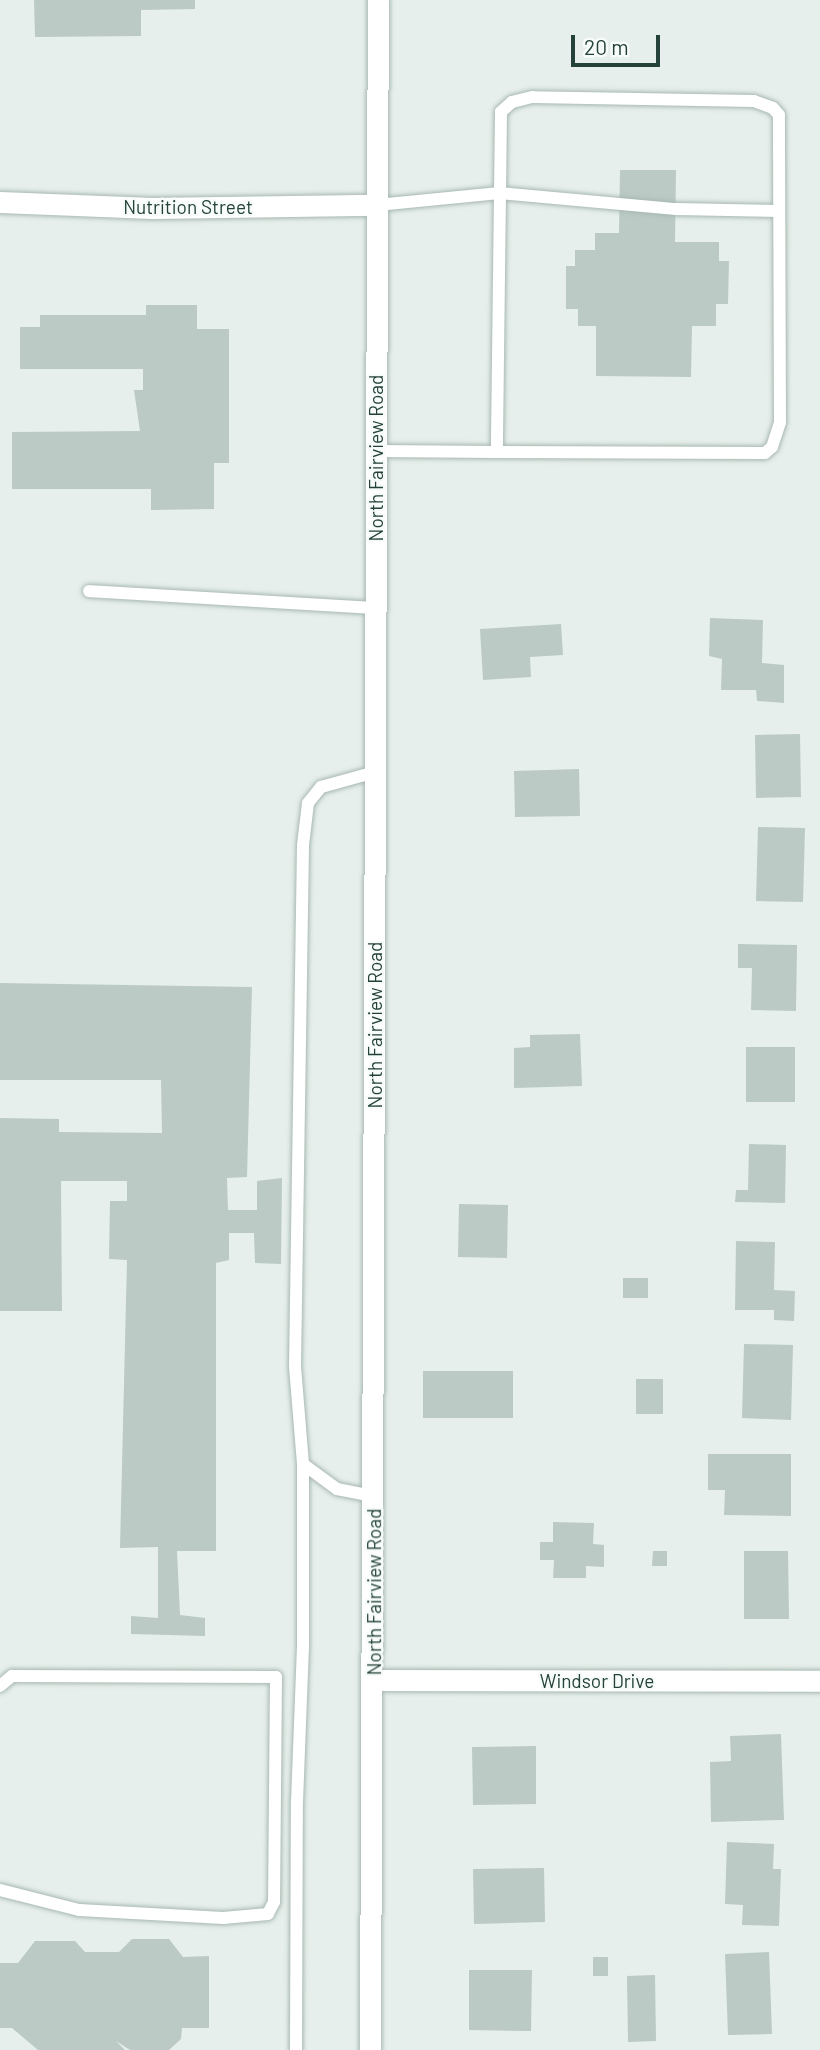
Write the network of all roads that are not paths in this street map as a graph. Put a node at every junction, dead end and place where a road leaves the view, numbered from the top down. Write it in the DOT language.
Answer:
graph roads {
  1 [pos="378,0"];
  2 [pos="499,193"];
  3 [pos="0,202"];
  4 [pos="377,205"];
  5 [pos="779,211"];
  6 [pos="376,451"];
  7 [pos="497,452"];
  8 [pos="89,591"];
  9 [pos="376,608"];
  10 [pos="375,772"];
  11 [pos="303,1464"];
  12 [pos="373,1496"];
  13 [pos="374,1680"];
  14 [pos="820,1681"];
  15 [pos="0,1686"];
  16 [pos="0,1890"];
  17 [pos="296,2050"];
  18 [pos="370,2050"];
  1 -- 4 [label="main road, North Fairview Road"];
  2 -- 4 [label="lane"];
  2 -- 5 [label="lane"];
  2 -- 5 [label="lane"];
  2 -- 7 [label="lane"];
  3 -- 4 [label="main road, Nutrition Street"];
  4 -- 6 [label="main road, North Fairview Road"];
  5 -- 7 [label="lane"];
  6 -- 7 [label="lane"];
  6 -- 9 [label="main road, North Fairview Road"];
  8 -- 9 [label="lane"];
  9 -- 10 [label="main road, North Fairview Road"];
  10 -- 11 [label="lane"];
  10 -- 12 [label="main road, North Fairview Road"];
  11 -- 12 [label="lane"];
  11 -- 17 [label="lane"];
  12 -- 13 [label="main road, North Fairview Road"];
  13 -- 14 [label="main road, Windsor Drive"];
  13 -- 18 [label="main road, North Fairview Road"];
  15 -- 16 [label="lane"];
}
